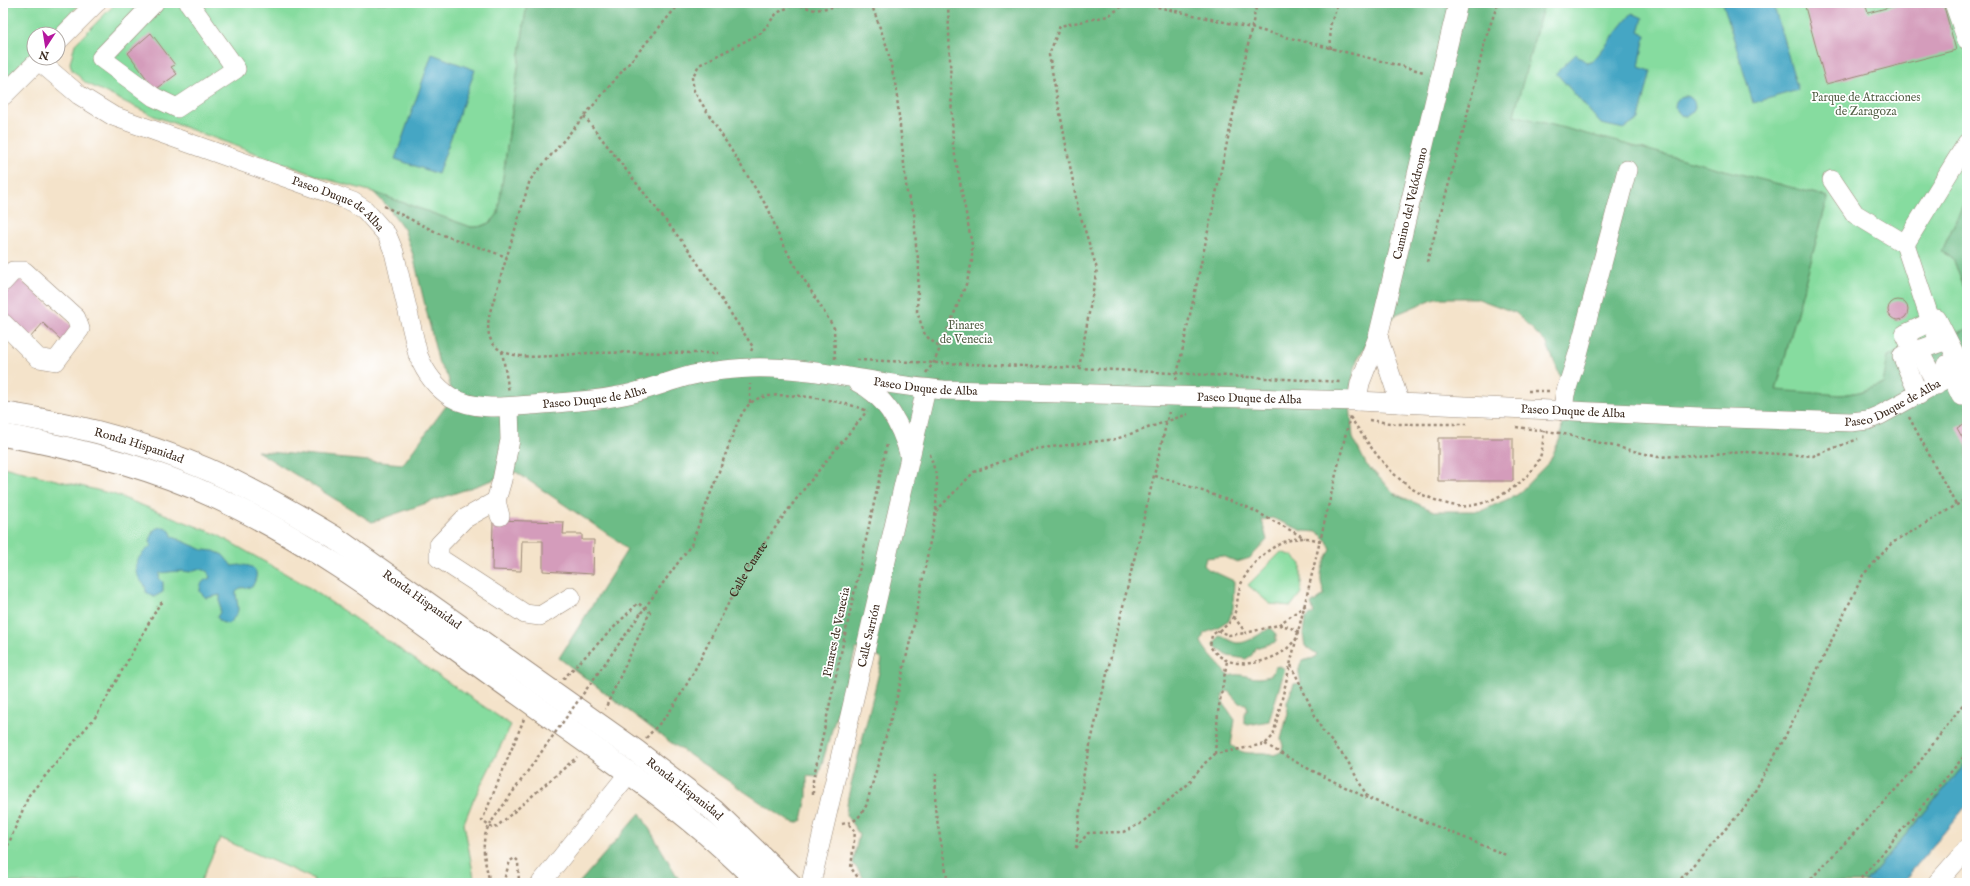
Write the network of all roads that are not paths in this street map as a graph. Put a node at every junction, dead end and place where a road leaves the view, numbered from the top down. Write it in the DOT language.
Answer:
graph roads {
  1 [pos="96,3"];
  2 [pos="154,3"];
  3 [pos="190,3"];
  4 [pos="1458,3"];
  5 [pos="1954,3"];
  6 [pos="66,34"];
  7 [pos="1967,40"];
  8 [pos="33,66"];
  9 [pos="48,66"];
  10 [pos="3,96"];
  11 [pos="1967,143"];
  12 [pos="1627,170"];
  13 [pos="1832,180"];
  14 [pos="1906,244"];
  15 [pos="3,282"];
  16 [pos="3,324"];
  17 [pos="1378,337"];
  18 [pos="1927,347"];
  19 [pos="1955,375"];
  20 [pos="849,378"];
  21 [pos="921,388"];
  22 [pos="1919,395"];
  23 [pos="1961,396"];
  24 [pos="1400,404"];
  25 [pos="1356,405"];
  26 [pos="1558,405"];
  27 [pos="510,407"];
  28 [pos="3,413"];
  29 [pos="3,435"];
  30 [pos="911,459"];
  31 [pos="571,597"];
  32 [pos="641,745"];
  33 [pos="629,773"];
  34 [pos="1967,849"];
  35 [pos="541,883"];
  36 [pos="759,883"];
  37 [pos="789,883"];
  38 [pos="811,883"];
  39 [pos="1937,883"];
  1 -- 6 [label="street"];
  2 -- 3 [label="street"];
  4 -- 17 [label="street, Camino del Velódromo"];
  5 -- 7 [label="street"];
  8 -- 10 [label="street"];
  9 -- 27 [label="street, Paseo Duque de Alba"];
  11 -- 14 [label="street"];
  12 -- 26 [label="street"];
  13 -- 14 [label="street"];
  14 -- 18 [label="street"];
  15 -- 16 [label="street"];
  17 -- 24 [label="street"];
  17 -- 25 [label="street, Camino del Velódromo"];
  18 -- 19 [label="street"];
  18 -- 19 [label="street"];
  18 -- 22 [label="street"];
  19 -- 22 [label="street, Paseo Duque de Alba"];
  19 -- 23 [label="street"];
  20 -- 21 [label="street, Paseo Duque de Alba"];
  20 -- 27 [label="street, Paseo Duque de Alba"];
  20 -- 30 [label="street"];
  21 -- 25 [label="street, Paseo Duque de Alba"];
  21 -- 30 [label="street, Calle Sarrión"];
  22 -- 26 [label="street, Paseo Duque de Alba"];
  24 -- 25 [label="street, Paseo Duque de Alba"];
  24 -- 26 [label="street, Paseo Duque de Alba"];
  27 -- 31 [label="street"];
  28 -- 32 [label="highway, Ronda Hispanidad"];
  29 -- 33 [label="highway, Ronda Hispanidad"];
  30 -- 38 [label="street, Calle Sarrión"];
  32 -- 33 [label="highway"];
  32 -- 37 [label="highway, Ronda Hispanidad"];
  33 -- 35 [label="street"];
  33 -- 36 [label="highway, Ronda Hispanidad"];
  34 -- 39 [label="street"];
}
